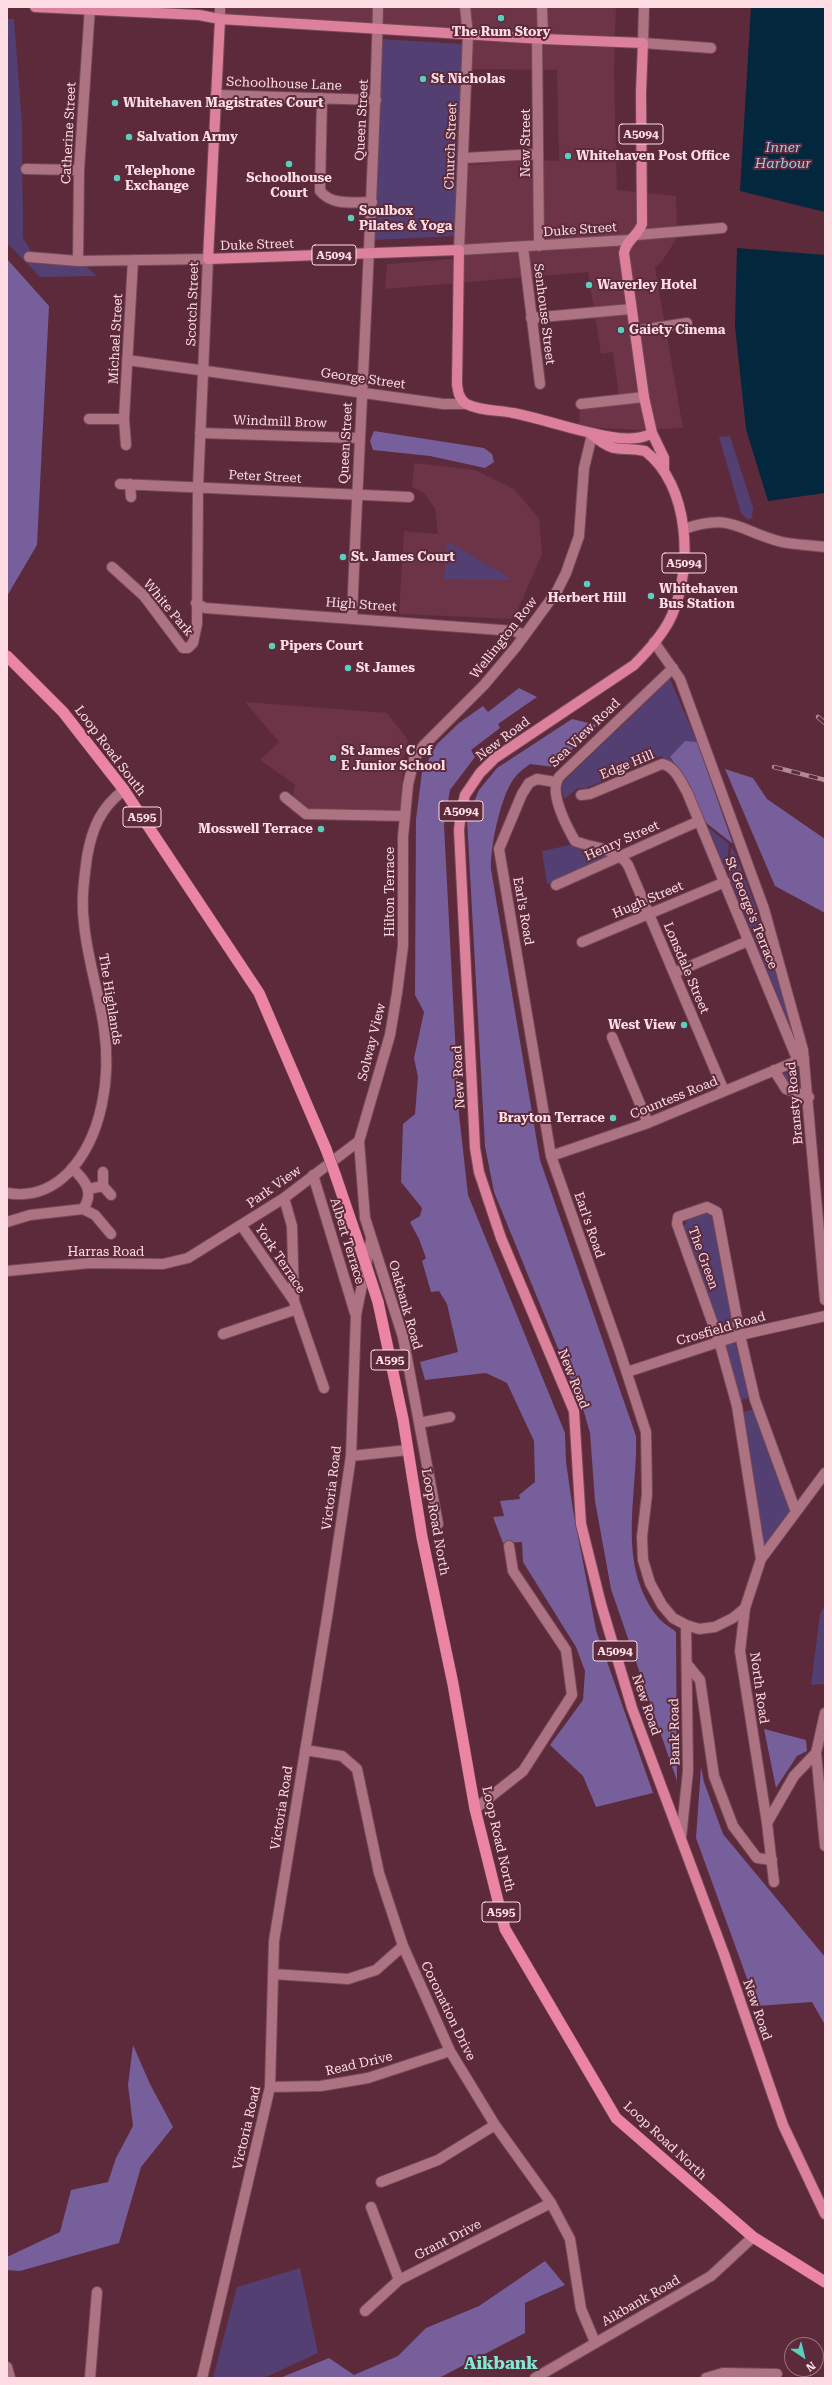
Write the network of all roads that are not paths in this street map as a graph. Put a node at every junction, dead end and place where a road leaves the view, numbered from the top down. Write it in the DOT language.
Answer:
graph roads {
  1 [pos="35,7"];
  2 [pos="220,7"];
  3 [pos="378,7"];
  4 [pos="465,7"];
  5 [pos="542,7"];
  6 [pos="644,7"];
  7 [pos="90,8"];
  8 [pos="220,19"];
  9 [pos="378,28"];
  10 [pos="468,35"];
  11 [pos="540,39"];
  12 [pos="643,43"];
  13 [pos="711,48"];
  14 [pos="216,95"];
  15 [pos="322,98"];
  16 [pos="376,100"];
  17 [pos="538,154"];
  18 [pos="464,158"];
  19 [pos="26,169"];
  20 [pos="79,170"];
  21 [pos="372,202"];
  22 [pos="722,228"];
  23 [pos="632,237"];
  24 [pos="539,246"];
  25 [pos="523,247"];
  26 [pos="459,250"];
  27 [pos="369,254"];
  28 [pos="29,258"];
  29 [pos="208,259"];
  30 [pos="133,260"];
  31 [pos="78,261"];
  32 [pos="631,309"];
  33 [pos="531,318"];
  34 [pos="687,322"];
  35 [pos="634,331"];
  36 [pos="128,360"];
  37 [pos="204,370"];
  38 [pos="540,384"];
  39 [pos="362,392"];
  40 [pos="644,397"];
  41 [pos="466,404"];
  42 [pos="581,404"];
  43 [pos="89,419"];
  44 [pos="124,420"];
  45 [pos="200,433"];
  46 [pos="592,434"];
  47 [pos="652,434"];
  48 [pos="359,438"];
  49 [pos="126,445"];
  50 [pos="645,451"];
  51 [pos="664,471"];
  52 [pos="198,487"];
  53 [pos="357,494"];
  54 [pos="131,497"];
  55 [pos="409,498"];
  56 [pos="684,529"];
  57 [pos="825,547"];
  58 [pos="112,567"];
  59 [pos="196,602"];
  60 [pos="352,617"];
  61 [pos="525,635"];
  62 [pos="654,642"];
  63 [pos="7,656"];
  64 [pos="673,668"];
  65 [pos="678,776"];
  66 [pos="555,782"];
  67 [pos="124,790"];
  68 [pos="582,796"];
  69 [pos="285,797"];
  70 [pos="404,816"];
  71 [pos="699,821"];
  72 [pos="403,837"];
  73 [pos="621,856"];
  74 [pos="724,882"];
  75 [pos="556,885"];
  76 [pos="648,913"];
  77 [pos="748,941"];
  78 [pos="582,942"];
  79 [pos="403,946"];
  80 [pos="674,973"];
  81 [pos="612,1037"];
  82 [pos="801,1059"];
  83 [pos="774,1070"];
  84 [pos="724,1091"];
  85 [pos="809,1097"];
  86 [pos="648,1123"];
  87 [pos="359,1141"];
  88 [pos="551,1156"];
  89 [pos="72,1168"];
  90 [pos="103,1172"];
  91 [pos="313,1175"];
  92 [pos="103,1186"];
  93 [pos="88,1189"];
  94 [pos="7,1193"];
  95 [pos="111,1195"];
  96 [pos="284,1198"];
  97 [pos="83,1208"];
  98 [pos="7,1222"];
  99 [pos="241,1225"];
  100 [pos="111,1234"];
  101 [pos="371,1238"];
  102 [pos="202,1251"];
  103 [pos="7,1271"];
  104 [pos="825,1300"];
  105 [pos="296,1305"];
  106 [pos="356,1315"];
  107 [pos="825,1316"];
  108 [pos="222,1334"];
  109 [pos="740,1335"];
  110 [pos="719,1341"];
  111 [pos="627,1372"];
  112 [pos="324,1388"];
  113 [pos="450,1418"];
  114 [pos="403,1419"];
  115 [pos="419,1423"];
  116 [pos="408,1450"];
  117 [pos="351,1456"];
  118 [pos="825,1473"];
  119 [pos="796,1512"];
  120 [pos="438,1524"];
  121 [pos="509,1546"];
  122 [pos="761,1559"];
  123 [pos="745,1608"];
  124 [pos="686,1625"];
  125 [pos="687,1664"];
  126 [pos="825,1713"];
  127 [pos="305,1750"];
  128 [pos="816,1754"];
  129 [pos="475,1809"];
  130 [pos="767,1824"];
  131 [pos="681,1838"];
  132 [pos="825,1846"];
  133 [pos="772,1860"];
  134 [pos="774,1882"];
  135 [pos="403,1946"];
  136 [pos="273,1974"];
  137 [pos="450,2051"];
  138 [pos="270,2087"];
  139 [pos="495,2125"];
  140 [pos="381,2182"];
  141 [pos="551,2203"];
  142 [pos="371,2207"];
  143 [pos="825,2214"];
  144 [pos="753,2237"];
  145 [pos="400,2280"];
  146 [pos="825,2282"];
  147 [pos="97,2292"];
  148 [pos="365,2311"];
  149 [pos="595,2342"];
  150 [pos="7,2366"];
  151 [pos="777,2374"];
  152 [pos="10,2378"];
  153 [pos="90,2378"];
  154 [pos="202,2378"];
  155 [pos="535,2378"];
  156 [pos="706,2378"];
  1 -- 7 [label="main road"];
  2 -- 8 [label="street, Scotch Street"];
  3 -- 9 [label="street, Queen Street"];
  4 -- 10 [label="street, Church Street"];
  5 -- 11 [label="street, New Street"];
  6 -- 12 [label="street"];
  7 -- 8 [label="main road"];
  7 -- 20 [label="street, Catherine Street"];
  8 -- 9 [label="main road"];
  8 -- 14 [label="main road, Scotch Street"];
  9 -- 10 [label="main road"];
  9 -- 16 [label="street, Queen Street"];
  10 -- 11 [label="main road"];
  10 -- 18 [label="street, Church Street"];
  11 -- 12 [label="main road"];
  11 -- 17 [label="street, New Street"];
  12 -- 13 [label="street"];
  12 -- 23 [label="main road, A5094"];
  14 -- 15 [label="street, Schoolhouse Lane"];
  14 -- 29 [label="main road, Scotch Street"];
  15 -- 16 [label="street, Schoolhouse Lane"];
  15 -- 21 [label="street"];
  16 -- 21 [label="street, Queen Street"];
  17 -- 18 [label="street"];
  17 -- 24 [label="street, New Street"];
  18 -- 26 [label="street, Church Street"];
  19 -- 20 [label="street"];
  20 -- 31 [label="street, Catherine Street"];
  21 -- 27 [label="street, Queen Street"];
  22 -- 23 [label="street, Duke Street"];
  23 -- 24 [label="street, Duke Street"];
  23 -- 32 [label="main road, A5094"];
  24 -- 25 [label="street, Duke Street"];
  25 -- 26 [label="street, Duke Street"];
  25 -- 33 [label="street, Senhouse Street"];
  26 -- 27 [label="main road, Duke Street / A5094"];
  26 -- 41 [label="main road, Church Street"];
  27 -- 29 [label="main road, Duke Street / A5094"];
  27 -- 39 [label="street, Queen Street"];
  28 -- 31 [label="street, Duke Street"];
  29 -- 30 [label="street, Duke Street"];
  29 -- 37 [label="street, Scotch Street"];
  30 -- 31 [label="street, Duke Street"];
  30 -- 36 [label="street, Michael Street"];
  32 -- 33 [label="street"];
  32 -- 35 [label="main road, A5094"];
  33 -- 38 [label="street, Senhouse Street"];
  34 -- 35 [label="street"];
  35 -- 40 [label="main road, A5094"];
  36 -- 37 [label="street, George Street"];
  36 -- 44 [label="street, Michael Street"];
  37 -- 39 [label="street, George Street"];
  37 -- 45 [label="street, Scotch Street"];
  39 -- 41 [label="street, George Street"];
  39 -- 48 [label="street, Queen Street"];
  40 -- 42 [label="street"];
  40 -- 47 [label="main road, A5094"];
  41 -- 46 [label="main road, George Street"];
  43 -- 44 [label="street"];
  44 -- 49 [label="street, Michael Street"];
  45 -- 48 [label="street, Windmill Brow"];
  45 -- 52 [label="street, Scotch Street"];
  46 -- 47 [label="main road, George Street"];
  46 -- 50 [label="main road, George Street"];
  46 -- 61 [label="street, Wellington Row"];
  47 -- 50 [label="main road"];
  47 -- 51 [label="main road, A5094"];
  48 -- 53 [label="street, Queen Street"];
  50 -- 51 [label="main road, A5094"];
  51 -- 56 [label="main road, A5094"];
  52 -- 53 [label="street, Peter Street"];
  52 -- 54 [label="street, Peter Street"];
  52 -- 59 [label="street, Scotch Street"];
  53 -- 55 [label="street, Peter Street"];
  53 -- 60 [label="street, Queen Street"];
  56 -- 57 [label="street"];
  56 -- 62 [label="main road, A5094"];
  58 -- 59 [label="street, White Park"];
  59 -- 60 [label="street, High Street"];
  60 -- 61 [label="street, High Street"];
  61 -- 70 [label="street, Wellington Row"];
  62 -- 64 [label="street, Bransty Road"];
  62 -- 131 [label="main road, New Road / A5094"];
  63 -- 67 [label="highway, Loop Road South / A595"];
  64 -- 66 [label="street, Sea View Road"];
  64 -- 82 [label="street, Bransty Road"];
  65 -- 68 [label="street, Edge Hill"];
  65 -- 71 [label="street, St George's Terrace"];
  66 -- 73 [label="street, Sea View Road"];
  66 -- 88 [label="street, Earl's Road"];
  67 -- 89 [label="street, The Highlands"];
  67 -- 114 [label="highway, Loop Road South / A595, bridge"];
  69 -- 70 [label="street"];
  70 -- 72 [label="street, Wellington Row"];
  71 -- 73 [label="street, Henry Street"];
  71 -- 74 [label="street, St George's Terrace"];
  72 -- 79 [label="street, Hilton Terrace"];
  73 -- 75 [label="street, Henry Street"];
  73 -- 76 [label="street, Lonsdale Street"];
  74 -- 76 [label="street, Hugh Street"];
  74 -- 77 [label="street, St George's Terrace"];
  76 -- 78 [label="street, Hugh Street"];
  76 -- 80 [label="street, Lonsdale Street"];
  77 -- 80 [label="street"];
  77 -- 82 [label="street, St George's Terrace"];
  79 -- 87 [label="street, Solway View"];
  80 -- 84 [label="street, Lonsdale Street"];
  81 -- 86 [label="street"];
  82 -- 83 [label="street, Countess Road"];
  82 -- 85 [label="street, Bransty Road"];
  83 -- 84 [label="street, Countess Road"];
  83 -- 85 [label="street"];
  84 -- 86 [label="street, Countess Road"];
  85 -- 104 [label="street, Bransty Road"];
  86 -- 88 [label="street, Countess Road"];
  87 -- 91 [label="street, Park View"];
  87 -- 101 [label="street, Oakbank Road"];
  88 -- 111 [label="street, Earl's Road"];
  89 -- 93 [label="street"];
  89 -- 94 [label="street, The Highlands"];
  90 -- 92 [label="street"];
  91 -- 96 [label="street, Park View"];
  91 -- 106 [label="street, Albert Terrace"];
  92 -- 93 [label="street"];
  92 -- 95 [label="street"];
  93 -- 97 [label="street"];
  96 -- 99 [label="street, Park View"];
  96 -- 105 [label="street"];
  97 -- 98 [label="street"];
  97 -- 100 [label="street"];
  99 -- 102 [label="street, Park View"];
  99 -- 105 [label="street, York Terrace"];
  101 -- 106 [label="street, Victoria Road"];
  101 -- 115 [label="street, Oakbank Road"];
  102 -- 103 [label="street, Harras Road"];
  105 -- 108 [label="street"];
  105 -- 112 [label="street"];
  106 -- 117 [label="street, Victoria Road"];
  107 -- 109 [label="street, Crosfield Road"];
  109 -- 110 [label="street, Crosfield Road"];
  109 -- 110 [label="street, The Green"];
  109 -- 119 [label="street, The Green"];
  110 -- 111 [label="street, Crosfield Road"];
  110 -- 122 [label="street, The Green"];
  111 -- 124 [label="street, Earl's Road"];
  113 -- 115 [label="street"];
  114 -- 116 [label="highway, Loop Road North / A595"];
  115 -- 120 [label="street, Oakbank Road"];
  116 -- 117 [label="street"];
  116 -- 129 [label="highway, Loop Road North / A595"];
  117 -- 127 [label="street, Victoria Road"];
  118 -- 119 [label="street, North Road"];
  119 -- 122 [label="street, North Road"];
  121 -- 129 [label="street"];
  122 -- 123 [label="street, North Road"];
  123 -- 124 [label="street, Earl's Road"];
  123 -- 130 [label="street, North Road"];
  124 -- 125 [label="street, Bank Road"];
  125 -- 131 [label="street, Bank Road"];
  125 -- 133 [label="street"];
  126 -- 128 [label="street"];
  127 -- 135 [label="street, Coronation Drive"];
  127 -- 136 [label="street, Victoria Road"];
  128 -- 130 [label="street"];
  128 -- 132 [label="street"];
  129 -- 144 [label="highway, Loop Road North / A595"];
  130 -- 133 [label="street, North Road"];
  131 -- 143 [label="main road, New Road / A5094"];
  133 -- 134 [label="street, North Road"];
  135 -- 136 [label="street"];
  135 -- 137 [label="street, Coronation Drive"];
  136 -- 138 [label="street, Victoria Road"];
  137 -- 138 [label="street, Read Drive"];
  137 -- 139 [label="street, Coronation Drive"];
  138 -- 154 [label="street, Victoria Road"];
  139 -- 140 [label="street"];
  139 -- 141 [label="street, Coronation Drive"];
  141 -- 145 [label="street, Grant Drive"];
  141 -- 149 [label="street, Coronation Drive"];
  142 -- 145 [label="street"];
  144 -- 146 [label="highway, Loop Road North / A595"];
  144 -- 149 [label="street, Aikbank Road"];
  145 -- 148 [label="street, Grant Drive"];
  147 -- 153 [label="street"];
  149 -- 155 [label="street, Aikbank Road"];
  150 -- 152 [label="street"];
  151 -- 156 [label="street"];
}
